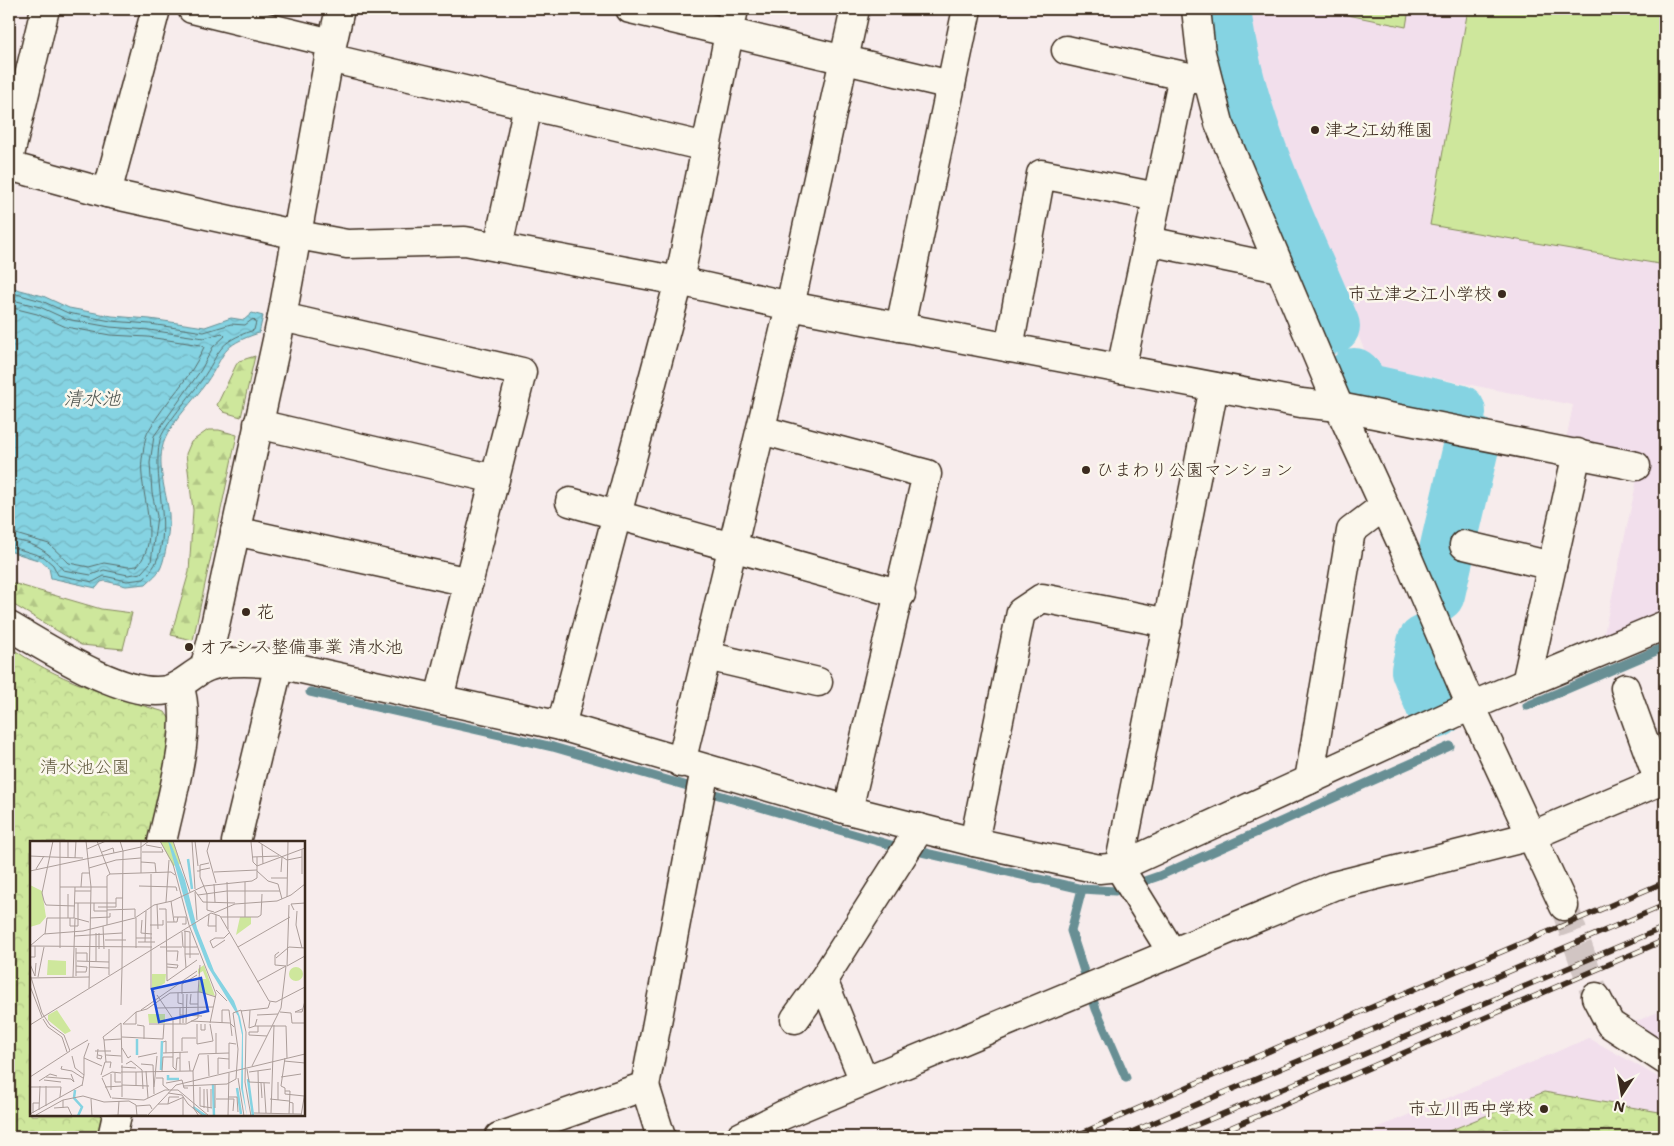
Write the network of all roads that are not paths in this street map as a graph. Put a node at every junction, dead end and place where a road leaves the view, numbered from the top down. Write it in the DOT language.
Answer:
graph roads {
  1 [pos="45,9"];
  2 [pos="156,9"];
  3 [pos="192,9"];
  4 [pos="340,9"];
  5 [pos="630,9"];
  6 [pos="856,9"];
  7 [pos="967,9"];
  8 [pos="1196,9"];
  9 [pos="732,21"];
  10 [pos="1066,50"];
  11 [pos="331,51"];
  12 [pos="844,60"];
  13 [pos="1196,78"];
  14 [pos="951,85"];
  15 [pos="528,105"];
  16 [pos="706,147"];
  17 [pos="9,160"];
  18 [pos="9,166"];
  19 [pos="107,192"];
  20 [pos="1158,197"];
  21 [pos="298,235"];
  22 [pos="1148,241"];
  23 [pos="498,247"];
  24 [pos="1279,268"];
  25 [pos="679,281"];
  26 [pos="790,306"];
  27 [pos="282,317"];
  28 [pos="900,327"];
  29 [pos="1008,348"];
  30 [pos="1121,369"];
  31 [pos="1214,387"];
  32 [pos="1339,407"];
  33 [pos="258,424"];
  34 [pos="761,430"];
  35 [pos="1577,453"];
  36 [pos="1636,466"];
  37 [pos="495,479"];
  38 [pos="570,502"];
  39 [pos="1384,506"];
  40 [pos="618,515"];
  41 [pos="235,531"];
  42 [pos="1464,545"];
  43 [pos="732,547"];
  44 [pos="1552,566"];
  45 [pos="469,582"];
  46 [pos="901,594"];
  47 [pos="1168,624"];
  48 [pos="1665,625"];
  49 [pos="9,626"];
  50 [pos="707,656"];
  51 [pos="279,664"];
  52 [pos="204,668"];
  53 [pos="818,682"];
  54 [pos="1526,683"];
  55 [pos="179,685"];
  56 [pos="1625,688"];
  57 [pos="439,698"];
  58 [pos="1471,706"];
  59 [pos="561,726"];
  60 [pos="698,777"];
  61 [pos="1310,780"];
  62 [pos="1662,781"];
  63 [pos="848,810"];
  64 [pos="920,828"];
  65 [pos="1531,836"];
  66 [pos="162,841"];
  67 [pos="236,841"];
  68 [pos="974,842"];
  69 [pos="1119,867"];
  70 [pos="1564,906"];
  71 [pos="1171,951"];
  72 [pos="823,980"];
  73 [pos="1596,997"];
  74 [pos="794,1020"];
  75 [pos="1665,1060"];
  76 [pos="864,1081"];
  77 [pos="645,1086"];
  78 [pos="117,1116"];
  79 [pos="112,1137"];
  80 [pos="499,1137"];
  81 [pos="661,1137"];
  82 [pos="740,1137"];
  1 -- 17 [label="street"];
  2 -- 19 [label="street"];
  3 -- 11 [label="street"];
  4 -- 11 [label="street"];
  5 -- 9 [label="street"];
  6 -- 12 [label="street"];
  7 -- 14 [label="street"];
  8 -- 13 [label="street"];
  9 -- 12 [label="street"];
  9 -- 16 [label="street"];
  10 -- 13 [label="street"];
  11 -- 15 [label="street"];
  11 -- 21 [label="street"];
  12 -- 14 [label="street"];
  12 -- 26 [label="street"];
  13 -- 20 [label="street"];
  13 -- 24 [label="street"];
  14 -- 28 [label="street"];
  15 -- 16 [label="street"];
  15 -- 23 [label="street"];
  16 -- 25 [label="street"];
  18 -- 19 [label="street"];
  19 -- 21 [label="street"];
  20 -- 22 [label="street"];
  20 -- 29 [label="street"];
  21 -- 23 [label="street"];
  21 -- 27 [label="street"];
  22 -- 24 [label="street"];
  22 -- 30 [label="street"];
  23 -- 25 [label="street"];
  24 -- 32 [label="street"];
  25 -- 26 [label="street"];
  25 -- 40 [label="street"];
  26 -- 28 [label="street"];
  26 -- 34 [label="street"];
  27 -- 33 [label="street"];
  27 -- 37 [label="street"];
  28 -- 29 [label="street"];
  29 -- 30 [label="street"];
  30 -- 31 [label="street"];
  31 -- 32 [label="street"];
  31 -- 47 [label="street"];
  32 -- 35 [label="street"];
  32 -- 39 [label="street"];
  33 -- 37 [label="street"];
  33 -- 41 [label="street"];
  34 -- 43 [label="street"];
  34 -- 46 [label="street"];
  35 -- 36 [label="street"];
  35 -- 44 [label="street"];
  37 -- 45 [label="street"];
  38 -- 40 [label="street"];
  39 -- 58 [label="street"];
  39 -- 61 [label="street"];
  40 -- 43 [label="street"];
  40 -- 59 [label="street"];
  41 -- 45 [label="street"];
  41 -- 52 [label="street"];
  42 -- 44 [label="street"];
  43 -- 46 [label="street"];
  43 -- 50 [label="street"];
  44 -- 54 [label="street"];
  45 -- 57 [label="street"];
  46 -- 63 [label="street"];
  47 -- 68 [label="street"];
  47 -- 69 [label="street"];
  48 -- 54 [label="street"];
  49 -- 55 [label="street"];
  50 -- 53 [label="street"];
  50 -- 60 [label="street"];
  51 -- 52 [label="street"];
  51 -- 57 [label="street"];
  51 -- 67 [label="street"];
  52 -- 55 [label="street"];
  54 -- 58 [label="street"];
  55 -- 66 [label="street"];
  56 -- 62 [label="street"];
  57 -- 59 [label="street"];
  58 -- 61 [label="street"];
  58 -- 65 [label="street"];
  59 -- 60 [label="street"];
  60 -- 63 [label="street"];
  60 -- 77 [label="street"];
  61 -- 69 [label="street"];
  62 -- 65 [label="street"];
  63 -- 64 [label="street"];
  64 -- 68 [label="street"];
  64 -- 72 [label="street"];
  65 -- 70 [label="street"];
  65 -- 71 [label="street"];
  68 -- 69 [label="street"];
  69 -- 71 [label="street"];
  71 -- 76 [label="street"];
  72 -- 74 [label="street"];
  72 -- 76 [label="street"];
  73 -- 75 [label="street"];
  76 -- 82 [label="street"];
  77 -- 80 [label="street"];
  77 -- 81 [label="street"];
  78 -- 79 [label="street"];
}
